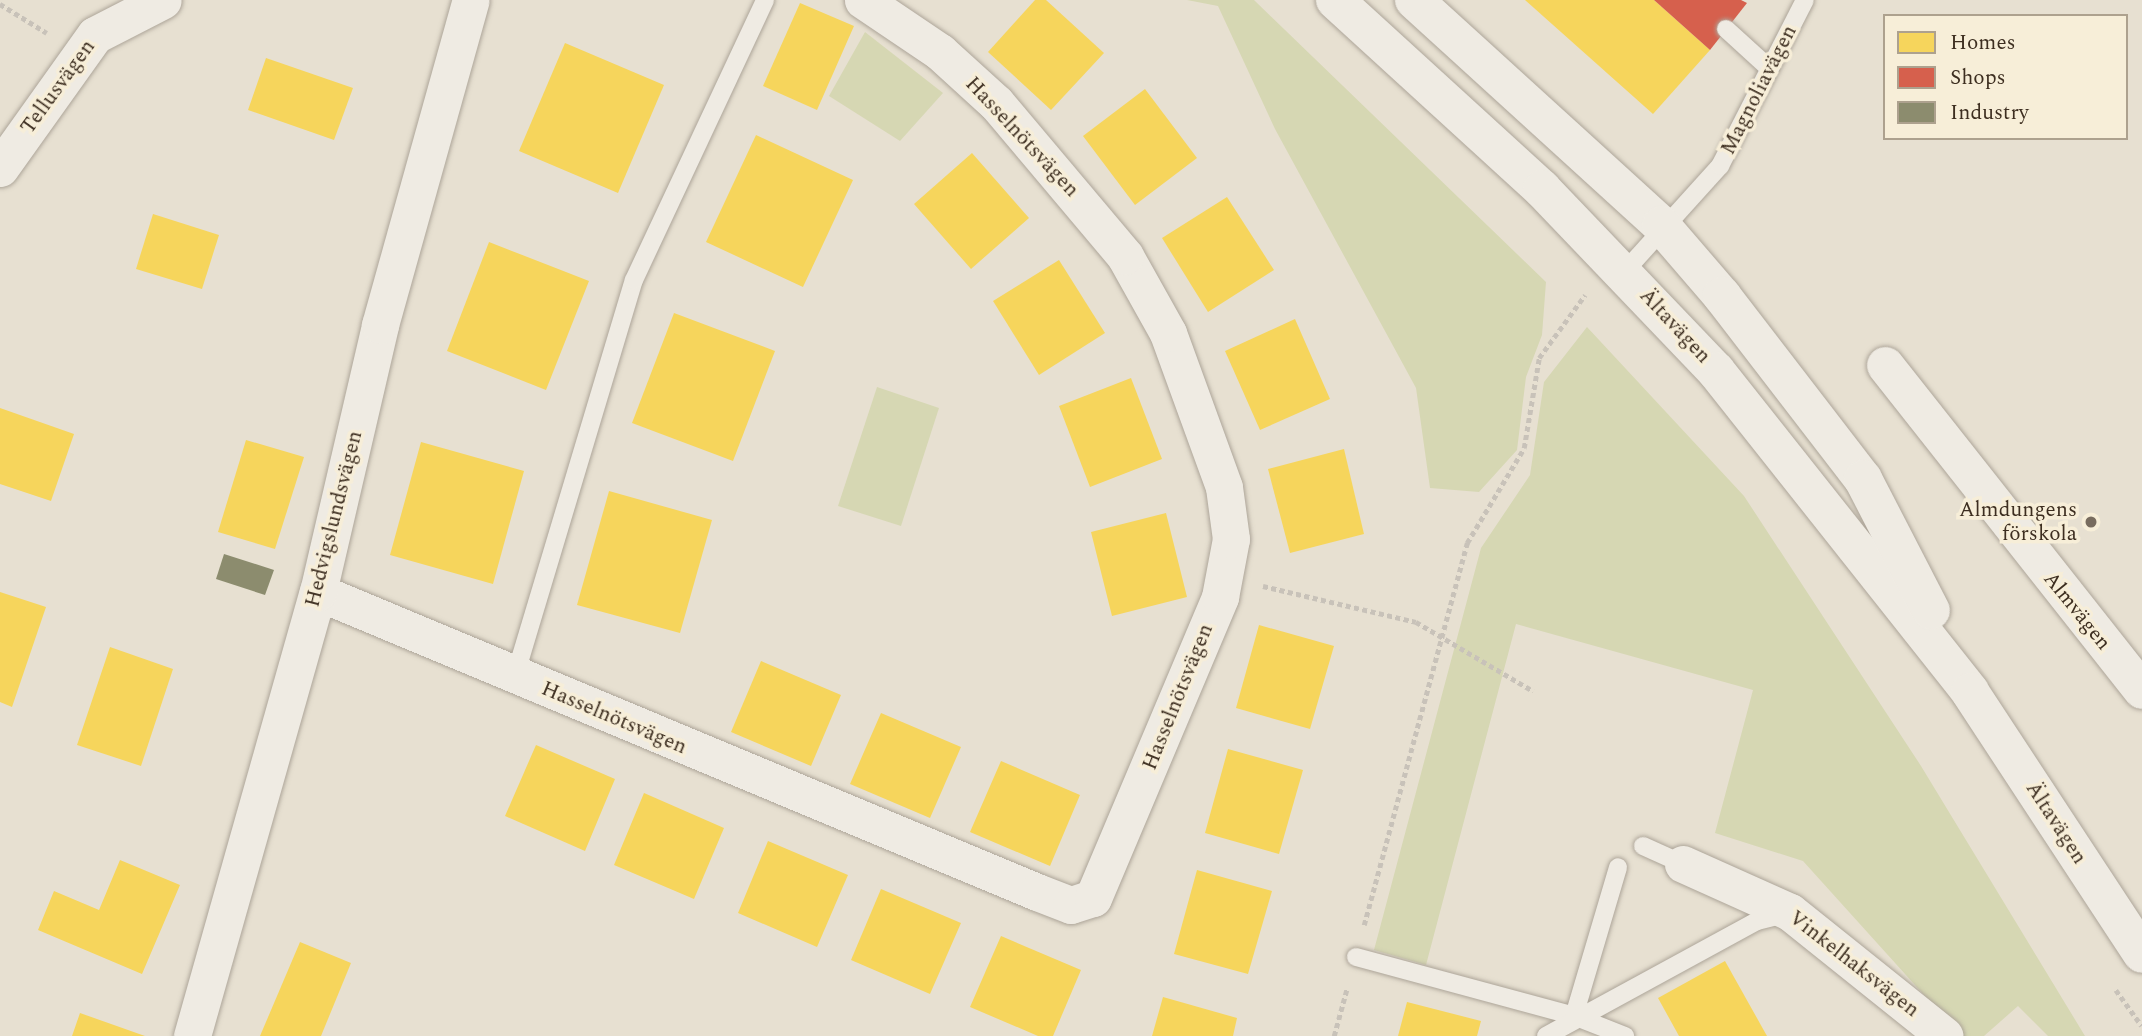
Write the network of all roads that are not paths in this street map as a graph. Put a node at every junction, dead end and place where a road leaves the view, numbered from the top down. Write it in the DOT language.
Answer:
graph roads {
  1 [pos="163,0"];
  2 [pos="471,0"];
  3 [pos="765,0"];
  4 [pos="863,0"];
  5 [pos="1335,0"];
  6 [pos="1414,0"];
  7 [pos="1805,0"];
  8 [pos="1726,29"];
  9 [pos="1770,69"];
  10 [pos="0,168"];
  11 [pos="1661,225"];
  12 [pos="1625,271"];
  13 [pos="1885,365"];
  14 [pos="318,592"];
  15 [pos="515,676"];
  16 [pos="2142,690"];
  17 [pos="1970,692"];
  18 [pos="1643,846"];
  19 [pos="1683,864"];
  20 [pos="1618,867"];
  21 [pos="1773,917"];
  22 [pos="2142,954"];
  23 [pos="1356,957"];
  24 [pos="1574,1016"];
  25 [pos="192,1036"];
  26 [pos="1546,1036"];
  27 [pos="1625,1036"];
  28 [pos="1945,1036"];
  1 -- 10 [label="street, Tellusvägen"];
  2 -- 14 [label="street, Hedvigslundsvägen"];
  3 -- 15 [label="lane, Hasselnötsvägen"];
  4 -- 15 [label="street, Hasselnötsvägen"];
  5 -- 12 [label="main road, Ältavägen"];
  6 -- 11 [label="main road, Ältavägen"];
  7 -- 9 [label="lane, Magnoliavägen"];
  8 -- 9 [label="lane"];
  9 -- 11 [label="lane, Magnoliavägen"];
  11 -- 12 [label="lane, Magnoliavägen"];
  11 -- 17 [label="main road, Ältavägen"];
  12 -- 17 [label="main road, Ältavägen"];
  13 -- 16 [label="street, Almvägen"];
  14 -- 15 [label="street, Hasselnötsvägen"];
  14 -- 25 [label="street, Hedvigslundsvägen"];
  17 -- 22 [label="main road, Ältavägen"];
  18 -- 19 [label="lane"];
  19 -- 21 [label="street, Vinkelhaksvägen"];
  20 -- 24 [label="lane"];
  21 -- 24 [label="lane, Vinkelhaksvägen"];
  21 -- 28 [label="street, Vinkelhaksvägen"];
  23 -- 24 [label="lane"];
  24 -- 26 [label="lane, Vinkelhaksvägen"];
  24 -- 27 [label="lane"];
}
